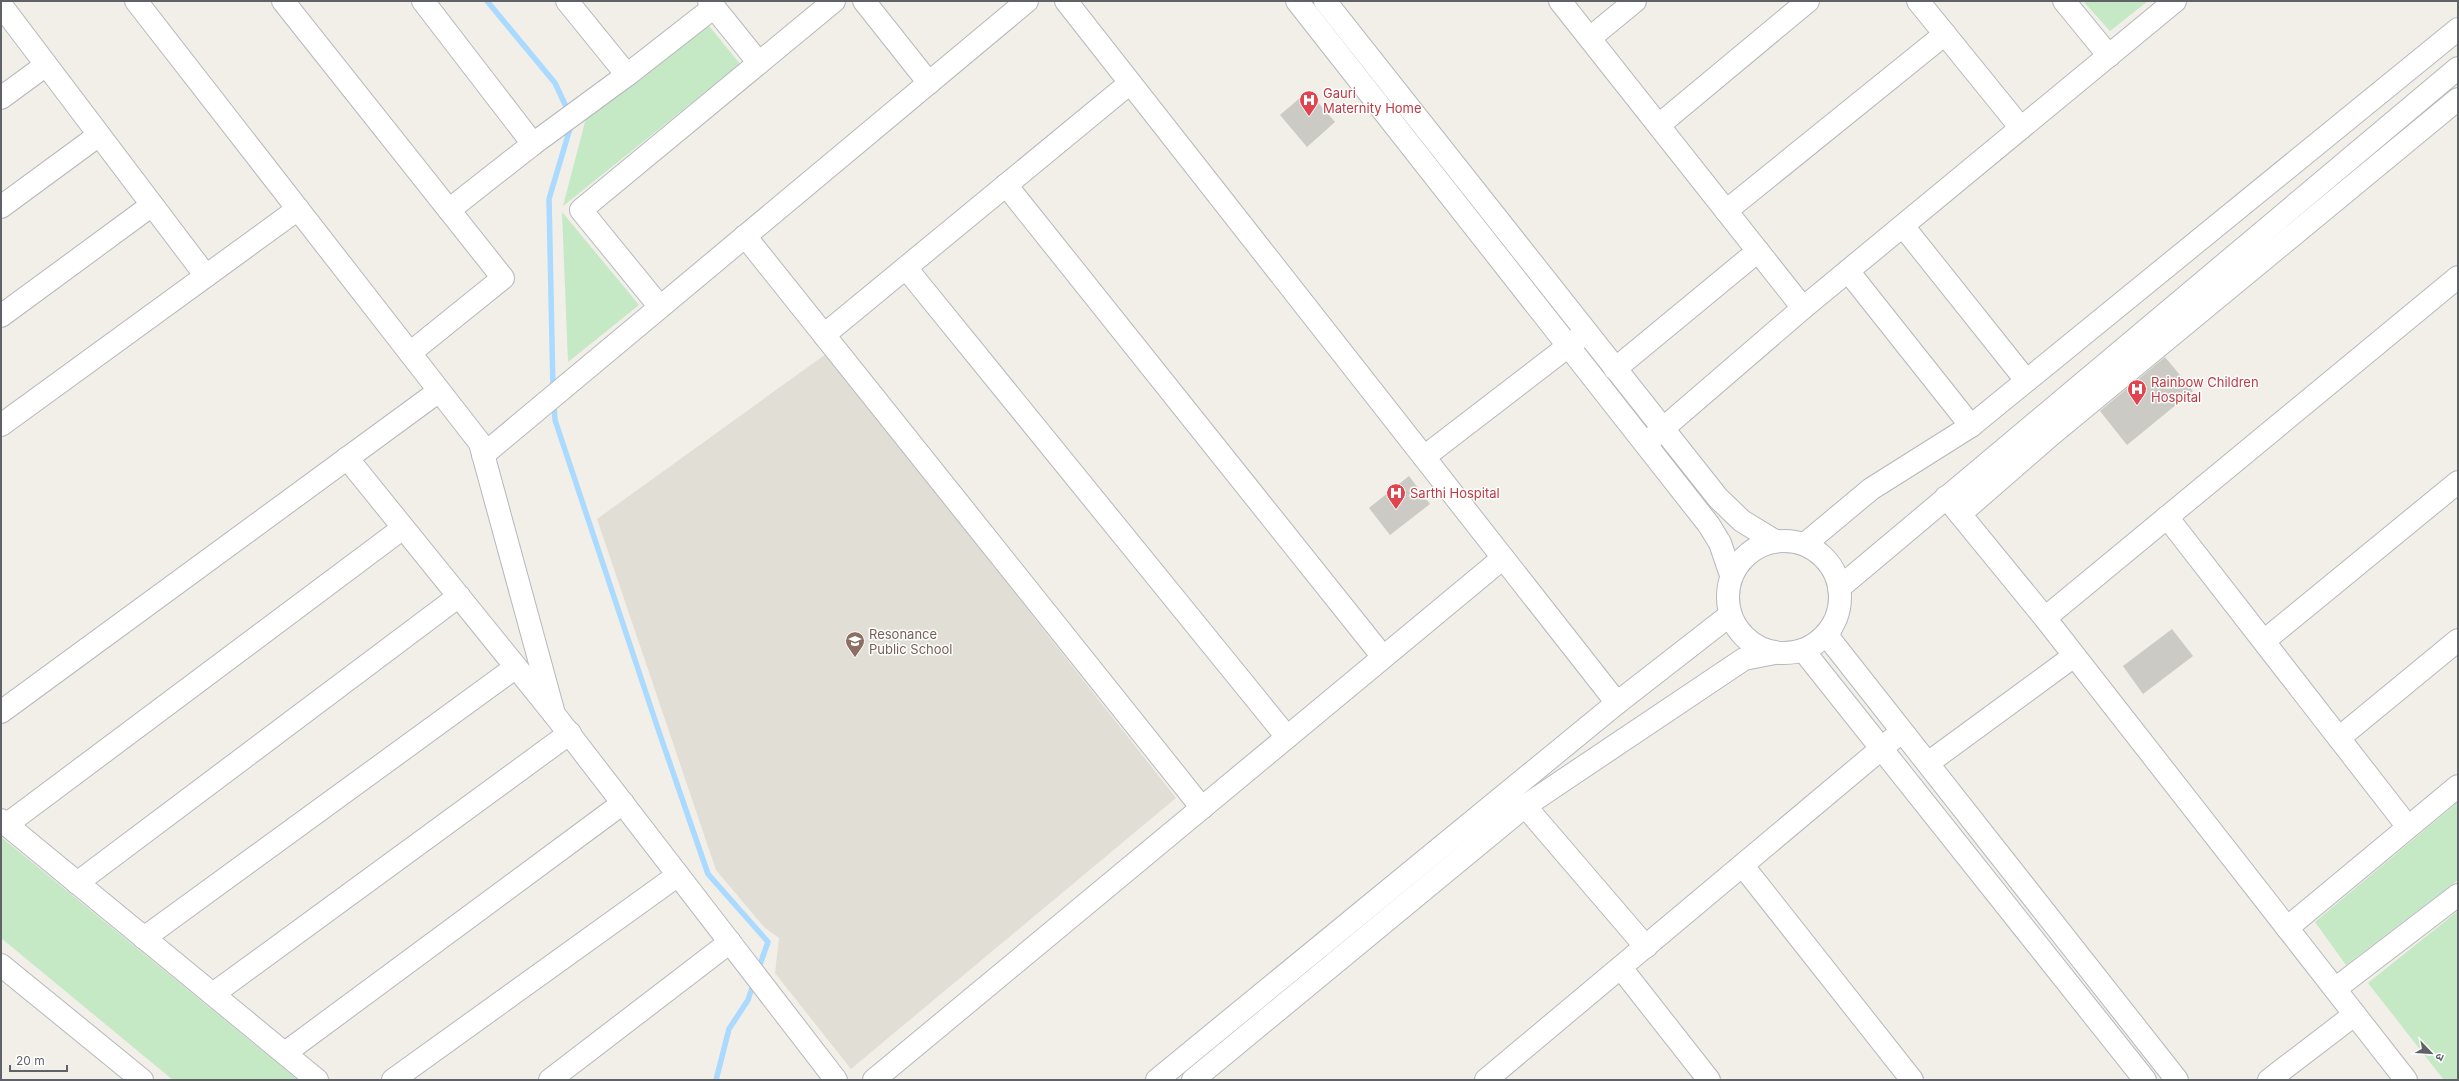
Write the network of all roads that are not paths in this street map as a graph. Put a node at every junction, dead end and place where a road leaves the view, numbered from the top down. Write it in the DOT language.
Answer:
graph roads {
  1 [pos="136,1"];
  2 [pos="283,1"];
  3 [pos="423,1"];
  4 [pos="567,1"];
  5 [pos="834,1"];
  6 [pos="864,1"];
  7 [pos="1027,1"];
  8 [pos="1066,1"];
  9 [pos="1297,1"];
  10 [pos="1325,1"];
  11 [pos="1560,1"];
  12 [pos="1635,1"];
  13 [pos="1808,1"];
  14 [pos="1918,1"];
  15 [pos="2064,1"];
  16 [pos="2175,1"];
  17 [pos="711,4"];
  18 [pos="1,6"];
  19 [pos="2458,28"];
  20 [pos="1945,34"];
  21 [pos="1590,38"];
  22 [pos="2109,56"];
  23 [pos="759,63"];
  24 [pos="46,65"];
  25 [pos="2458,68"];
  26 [pos="627,75"];
  27 [pos="929,83"];
  28 [pos="1130,83"];
  29 [pos="1,98"];
  30 [pos="2458,99"];
  31 [pos="1659,125"];
  32 [pos="2021,128"];
  33 [pos="99,135"];
  34 [pos="533,144"];
  35 [pos="1006,185"];
  36 [pos="152,205"];
  37 [pos="1,207"];
  38 [pos="298,209"];
  39 [pos="449,210"];
  40 [pos="1726,210"];
  41 [pos="1903,226"];
  42 [pos="745,236"];
  43 [pos="1758,251"];
  44 [pos="906,268"];
  45 [pos="1848,271"];
  46 [pos="206,276"];
  47 [pos="2458,277"];
  48 [pos="660,307"];
  49 [pos="1803,308"];
  50 [pos="1,316"];
  51 [pos="1586,333"];
  52 [pos="824,335"];
  53 [pos="1568,346"];
  54 [pos="410,353"];
  55 [pos="1615,369"];
  56 [pos="2025,379"];
  57 [pos="439,391"];
  58 [pos="1,426"];
  59 [pos="1971,426"];
  60 [pos="1662,429"];
  61 [pos="1645,444"];
  62 [pos="483,455"];
  63 [pos="347,458"];
  64 [pos="1424,458"];
  65 [pos="2458,482"];
  66 [pos="1953,506"];
  67 [pos="2167,517"];
  68 [pos="404,528"];
  69 [pos="1775,541"];
  70 [pos="1805,544"];
  71 [pos="1503,558"];
  72 [pos="1731,575"];
  73 [pos="1839,588"];
  74 [pos="459,596"];
  75 [pos="1730,615"];
  76 [pos="2045,618"];
  77 [pos="1831,628"];
  78 [pos="2458,640"];
  79 [pos="2264,642"];
  80 [pos="1803,650"];
  81 [pos="1775,653"];
  82 [pos="2074,656"];
  83 [pos="1383,657"];
  84 [pos="516,667"];
  85 [pos="1617,703"];
  86 [pos="1,712"];
  87 [pos="554,714"];
  88 [pos="1903,731"];
  89 [pos="570,734"];
  90 [pos="1287,737"];
  91 [pos="2339,738"];
  92 [pos="1883,748"];
  93 [pos="1928,763"];
  94 [pos="2458,786"];
  95 [pos="623,803"];
  96 [pos="1525,806"];
  97 [pos="1202,808"];
  98 [pos="4,822"];
  99 [pos="2408,827"];
  100 [pos="1744,866"];
  101 [pos="678,875"];
  102 [pos="77,883"];
  103 [pos="2458,895"];
  104 [pos="2287,928"];
  105 [pos="144,938"];
  106 [pos="730,942"];
  107 [pos="1646,947"];
  108 [pos="1621,968"];
  109 [pos="5,975"];
  110 [pos="2335,989"];
  111 [pos="213,994"];
  112 [pos="2354,1014"];
  113 [pos="285,1054"];
  114 [pos="142,1080"];
  115 [pos="317,1080"];
  116 [pos="394,1080"];
  117 [pos="550,1080"];
  118 [pos="836,1080"];
  119 [pos="874,1080"];
  120 [pos="1157,1080"];
  121 [pos="1193,1080"];
  122 [pos="1486,1080"];
  123 [pos="1708,1080"];
  124 [pos="1912,1080"];
  125 [pos="2145,1080"];
  126 [pos="2177,1080"];
  127 [pos="2269,1080"];
  128 [pos="2406,1080"];
  1 -- 38 [label="street"];
  2 -- 39 [label="street"];
  3 -- 34 [label="street"];
  4 -- 26 [label="street"];
  5 -- 23 [label="street"];
  6 -- 27 [label="street"];
  7 -- 27 [label="street"];
  8 -- 28 [label="street"];
  9 -- 53 [label="street"];
  10 -- 51 [label="street"];
  11 -- 21 [label="street"];
  12 -- 21 [label="street"];
  13 -- 31 [label="street"];
  14 -- 20 [label="street"];
  15 -- 22 [label="street"];
  16 -- 22 [label="street"];
  17 -- 23 [label="street"];
  17 -- 26 [label="street"];
  18 -- 24 [label="street"];
  19 -- 56 [label="street"];
  20 -- 32 [label="street"];
  20 -- 40 [label="street"];
  21 -- 31 [label="street"];
  22 -- 32 [label="street"];
  23 -- 48 [label="street"];
  24 -- 29 [label="street"];
  24 -- 33 [label="street"];
  25 -- 66 [label="street"];
  26 -- 34 [label="street"];
  27 -- 42 [label="street"];
  28 -- 35 [label="street"];
  28 -- 64 [label="street"];
  30 -- 66 [label="street"];
  31 -- 40 [label="street"];
  32 -- 41 [label="street"];
  33 -- 36 [label="street"];
  33 -- 37 [label="street"];
  34 -- 39 [label="street"];
  35 -- 44 [label="street"];
  35 -- 83 [label="street"];
  36 -- 46 [label="street"];
  36 -- 50 [label="street"];
  38 -- 46 [label="street"];
  38 -- 54 [label="street"];
  39 -- 54 [label="street"];
  40 -- 43 [label="street"];
  41 -- 45 [label="street"];
  41 -- 56 [label="street"];
  42 -- 48 [label="street"];
  42 -- 52 [label="street"];
  43 -- 49 [label="street"];
  43 -- 55 [label="street"];
  44 -- 52 [label="street"];
  44 -- 90 [label="street"];
  45 -- 49 [label="street"];
  45 -- 59 [label="street"];
  46 -- 58 [label="street"];
  47 -- 67 [label="street"];
  48 -- 62 [label="street"];
  49 -- 60 [label="street"];
  51 -- 53 [label="street"];
  51 -- 55 [label="street"];
  52 -- 97 [label="street"];
  53 -- 61 [label="street"];
  53 -- 64 [label="street"];
  54 -- 57 [label="street"];
  55 -- 60 [label="street"];
  56 -- 59 [label="street"];
  57 -- 62 [label="street"];
  57 -- 63 [label="street"];
  59 -- 70 [label="street"];
  60 -- 61 [label="street"];
  60 -- 69 [label="street"];
  61 -- 72 [label="street"];
  62 -- 87 [label="street"];
  63 -- 68 [label="street"];
  63 -- 86 [label="street"];
  64 -- 71 [label="street"];
  65 -- 79 [label="street"];
  66 -- 73 [label="street"];
  66 -- 76 [label="street"];
  67 -- 76 [label="street"];
  67 -- 79 [label="street"];
  68 -- 74 [label="street"];
  68 -- 98 [label="street"];
  69 -- 70 [label="street"];
  69 -- 72 [label="street"];
  70 -- 73 [label="street"];
  71 -- 83 [label="street"];
  71 -- 85 [label="street"];
  72 -- 75 [label="street"];
  73 -- 77 [label="street"];
  74 -- 84 [label="street"];
  74 -- 102 [label="street"];
  75 -- 81 [label="street"];
  75 -- 85 [label="street"];
  76 -- 82 [label="street"];
  77 -- 80 [label="street"];
  77 -- 88 [label="street"];
  78 -- 91 [label="street"];
  79 -- 91 [label="street"];
  80 -- 81 [label="street"];
  80 -- 92 [label="street"];
  81 -- 96 [label="street"];
  82 -- 93 [label="street"];
  82 -- 104 [label="street"];
  83 -- 90 [label="street"];
  84 -- 87 [label="street"];
  84 -- 105 [label="street"];
  85 -- 120 [label="street"];
  87 -- 89 [label="street"];
  88 -- 92 [label="street"];
  88 -- 93 [label="street"];
  89 -- 95 [label="street"];
  89 -- 111 [label="street"];
  90 -- 97 [label="street"];
  91 -- 99 [label="street"];
  92 -- 100 [label="street"];
  92 -- 125 [label="street"];
  93 -- 126 [label="street"];
  94 -- 99 [label="street"];
  95 -- 101 [label="street"];
  95 -- 113 [label="street"];
  96 -- 107 [label="street"];
  96 -- 121 [label="street"];
  97 -- 119 [label="street"];
  98 -- 102 [label="street"];
  99 -- 104 [label="street"];
  100 -- 107 [label="street"];
  100 -- 124 [label="street"];
  101 -- 106 [label="street"];
  101 -- 116 [label="street"];
  102 -- 105 [label="street"];
  103 -- 110 [label="street"];
  104 -- 110 [label="street"];
  105 -- 111 [label="street"];
  106 -- 117 [label="street"];
  106 -- 118 [label="street"];
  107 -- 108 [label="street"];
  108 -- 122 [label="street"];
  108 -- 123 [label="street"];
  109 -- 114 [label="street"];
  110 -- 112 [label="street"];
  111 -- 113 [label="street"];
  112 -- 127 [label="street"];
  112 -- 128 [label="street"];
  113 -- 115 [label="street"];
}
